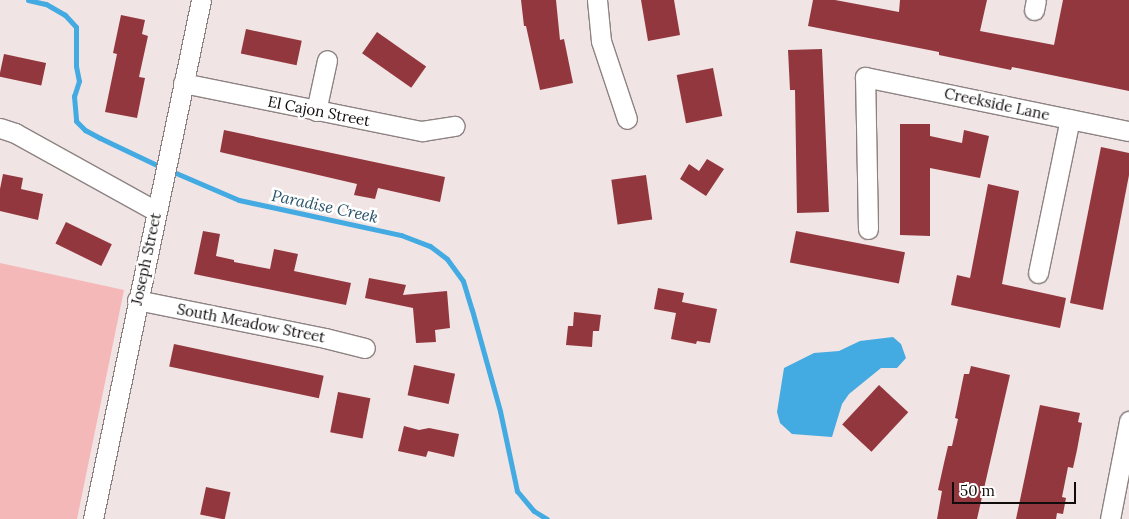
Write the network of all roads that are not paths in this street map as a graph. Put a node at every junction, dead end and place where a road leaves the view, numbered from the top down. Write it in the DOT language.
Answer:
graph roads {
  1 [pos="201,0"];
  2 [pos="597,0"];
  3 [pos="326,60"];
  4 [pos="183,83"];
  5 [pos="316,111"];
  6 [pos="626,119"];
  7 [pos="1070,119"];
  8 [pos="454,126"];
  9 [pos="0,128"];
  10 [pos="1129,131"];
  11 [pos="156,211"];
  12 [pos="868,229"];
  13 [pos="1038,273"];
  14 [pos="136,300"];
  15 [pos="365,348"];
  16 [pos="1129,421"];
  17 [pos="1123,490"];
  18 [pos="93,519"];
  19 [pos="1110,519"];
  1 -- 4 [label="street, Joseph Street"];
  2 -- 6 [label="street"];
  3 -- 5 [label="street"];
  4 -- 5 [label="street, El Cajon Street"];
  4 -- 11 [label="street, Joseph Street"];
  5 -- 8 [label="street, El Cajon Street"];
  7 -- 10 [label="street, Creekside Lane"];
  7 -- 12 [label="street, Creekside Lane"];
  7 -- 13 [label="street"];
  9 -- 11 [label="street"];
  11 -- 14 [label="street, Joseph Street"];
  14 -- 15 [label="street, South Meadow Street"];
  14 -- 18 [label="street, Joseph Street"];
  16 -- 17 [label="street"];
  17 -- 19 [label="street"];
}
